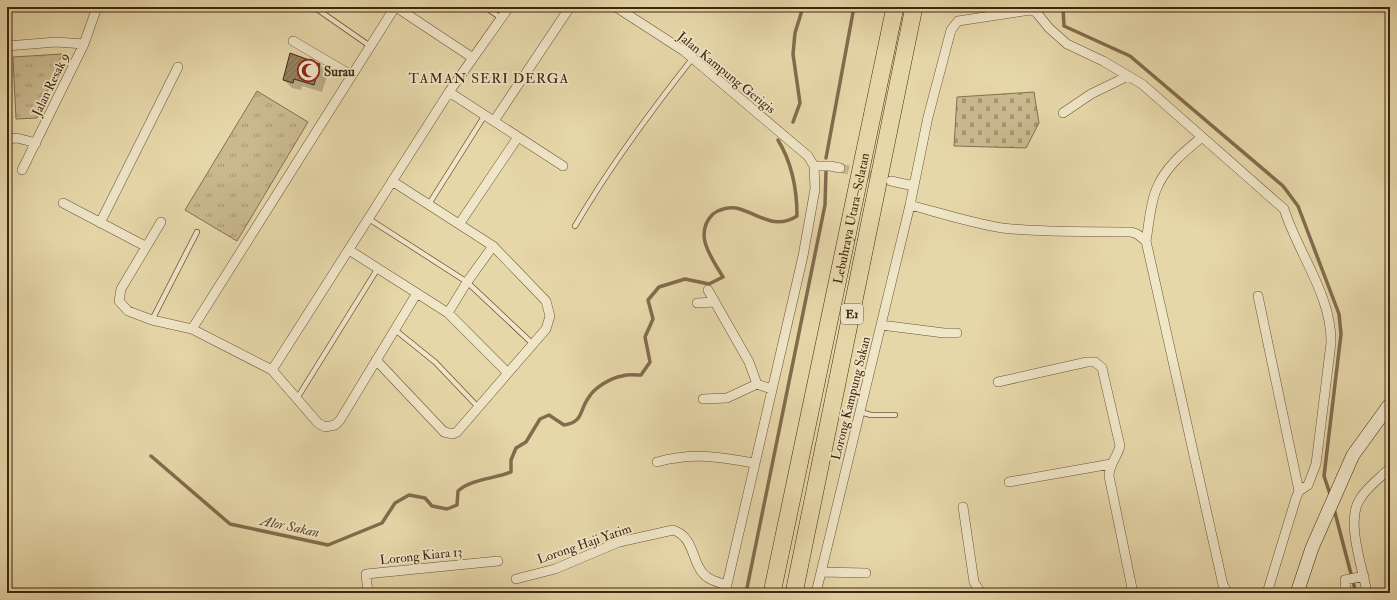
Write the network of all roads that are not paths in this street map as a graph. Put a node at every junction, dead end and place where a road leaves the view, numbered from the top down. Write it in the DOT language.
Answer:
graph roads {
  1 [pos="97,7"];
  2 [pos="314,7"];
  3 [pos="396,7"];
  4 [pos="485,7"];
  5 [pos="509,7"];
  6 [pos="570,7"];
  7 [pos="616,7"];
  8 [pos="894,7"];
  9 [pos="914,7"];
  10 [pos="502,18"];
  11 [pos="293,41"];
  12 [pos="84,44"];
  13 [pos="7,46"];
  14 [pos="370,46"];
  15 [pos="473,58"];
  16 [pos="692,58"];
  17 [pos="178,66"];
  18 [pos="351,75"];
  19 [pos="1128,76"];
  20 [pos="449,92"];
  21 [pos="1062,113"];
  22 [pos="485,116"];
  23 [pos="494,121"];
  24 [pos="1202,136"];
  25 [pos="518,137"];
  26 [pos="7,139"];
  27 [pos="36,143"];
  28 [pos="563,166"];
  29 [pos="814,166"];
  30 [pos="840,168"];
  31 [pos="22,170"];
  32 [pos="891,180"];
  33 [pos="392,181"];
  34 [pos="914,186"];
  35 [pos="63,203"];
  36 [pos="429,204"];
  37 [pos="910,205"];
  38 [pos="369,219"];
  39 [pos="160,222"];
  40 [pos="100,223"];
  41 [pos="460,223"];
  42 [pos="575,226"];
  43 [pos="197,232"];
  44 [pos="1146,241"];
  45 [pos="145,246"];
  46 [pos="493,246"];
  47 [pos="349,250"];
  48 [pos="378,268"];
  49 [pos="466,282"];
  50 [pos="708,290"];
  51 [pos="418,293"];
  52 [pos="1258,296"];
  53 [pos="715,302"];
  54 [pos="697,303"];
  55 [pos="448,313"];
  56 [pos="152,320"];
  57 [pos="881,325"];
  58 [pos="192,329"];
  59 [pos="394,329"];
  60 [pos="957,333"];
  61 [pos="533,344"];
  62 [pos="376,360"];
  63 [pos="272,370"];
  64 [pos="508,373"];
  65 [pos="998,382"];
  66 [pos="756,384"];
  67 [pos="771,389"];
  68 [pos="702,399"];
  69 [pos="296,400"];
  70 [pos="1390,404"];
  71 [pos="479,408"];
  72 [pos="860,412"];
  73 [pos="895,415"];
  74 [pos="657,462"];
  75 [pos="754,463"];
  76 [pos="1111,464"];
  77 [pos="1390,468"];
  78 [pos="1009,482"];
  79 [pos="1299,491"];
  80 [pos="963,507"];
  81 [pos="498,561"];
  82 [pos="821,572"];
  83 [pos="866,573"];
  84 [pos="1362,576"];
  85 [pos="516,579"];
  86 [pos="726,589"];
  87 [pos="368,593"];
  88 [pos="772,593"];
  89 [pos="794,593"];
  90 [pos="816,593"];
  91 [pos="981,593"];
  92 [pos="1133,593"];
  93 [pos="1228,593"];
  94 [pos="1267,593"];
  95 [pos="1297,593"];
  96 [pos="1346,593"];
  97 [pos="1367,593"];
  1 -- 12 [label="street, Jalan Resak 9"];
  2 -- 14 [label="lane"];
  3 -- 14 [label="street"];
  3 -- 15 [label="street"];
  4 -- 10 [label="lane"];
  5 -- 10 [label="street"];
  6 -- 23 [label="street"];
  7 -- 16 [label="street, Jalan Kampung Gerigis"];
  8 -- 88 [label="highway, Lebuhraya Utara–Selatan / E1"];
  9 -- 89 [label="highway, Lebuhraya Utara–Selatan / E1"];
  10 -- 15 [label="street"];
  11 -- 18 [label="street"];
  12 -- 13 [label="street"];
  12 -- 27 [label="street, Jalan Resak 9"];
  14 -- 18 [label="street"];
  15 -- 20 [label="street"];
  16 -- 29 [label="street, Jalan Kampung Gerigis"];
  16 -- 42 [label="lane"];
  17 -- 40 [label="street"];
  18 -- 58 [label="street"];
  19 -- 21 [label="street"];
  19 -- 24 [label="street"];
  19 -- 34 [label="street, Lorong Kampung Sakan"];
  20 -- 22 [label="street"];
  20 -- 33 [label="street"];
  22 -- 23 [label="street"];
  22 -- 36 [label="lane"];
  23 -- 25 [label="street"];
  24 -- 44 [label="street"];
  24 -- 79 [label="street"];
  25 -- 28 [label="street"];
  25 -- 41 [label="street"];
  26 -- 27 [label="street"];
  27 -- 31 [label="street, Jalan Resak 9"];
  29 -- 30 [label="street"];
  29 -- 67 [label="street"];
  32 -- 34 [label="street"];
  33 -- 36 [label="street"];
  33 -- 38 [label="street"];
  34 -- 37 [label="street, Lorong Kampung Sakan"];
  35 -- 40 [label="street"];
  36 -- 41 [label="street"];
  37 -- 44 [label="street"];
  37 -- 57 [label="street, Lorong Kampung Sakan"];
  38 -- 47 [label="street"];
  38 -- 49 [label="lane"];
  39 -- 45 [label="street"];
  40 -- 45 [label="street"];
  41 -- 46 [label="street"];
  43 -- 56 [label="lane"];
  44 -- 93 [label="street"];
  45 -- 56 [label="street"];
  46 -- 49 [label="street"];
  46 -- 61 [label="street"];
  47 -- 48 [label="street"];
  47 -- 63 [label="street"];
  48 -- 51 [label="street"];
  48 -- 69 [label="lane"];
  49 -- 55 [label="street"];
  49 -- 61 [label="lane"];
  50 -- 53 [label="street"];
  51 -- 55 [label="street"];
  51 -- 59 [label="street"];
  52 -- 79 [label="street"];
  53 -- 54 [label="street"];
  53 -- 66 [label="street"];
  55 -- 64 [label="street"];
  56 -- 58 [label="street"];
  57 -- 60 [label="street"];
  57 -- 72 [label="street, Lorong Kampung Sakan"];
  58 -- 63 [label="street"];
  59 -- 62 [label="street"];
  59 -- 71 [label="lane"];
  61 -- 64 [label="street"];
  62 -- 69 [label="street"];
  62 -- 71 [label="street"];
  63 -- 69 [label="street"];
  64 -- 71 [label="street"];
  65 -- 76 [label="street"];
  66 -- 67 [label="street"];
  66 -- 68 [label="street"];
  67 -- 75 [label="street"];
  70 -- 95 [label="main road"];
  72 -- 73 [label="lane"];
  72 -- 82 [label="street, Lorong Kampung Sakan"];
  74 -- 75 [label="street"];
  75 -- 86 [label="street"];
  76 -- 78 [label="street"];
  76 -- 92 [label="street"];
  77 -- 84 [label="street"];
  79 -- 94 [label="street"];
  80 -- 91 [label="street"];
  81 -- 87 [label="street, Lorong Kiara 13"];
  82 -- 83 [label="street"];
  82 -- 90 [label="street, Lorong Kampung Sakan"];
  84 -- 96 [label="street"];
  84 -- 97 [label="street"];
  85 -- 86 [label="street, Lorong Haji Yatim"];
}
